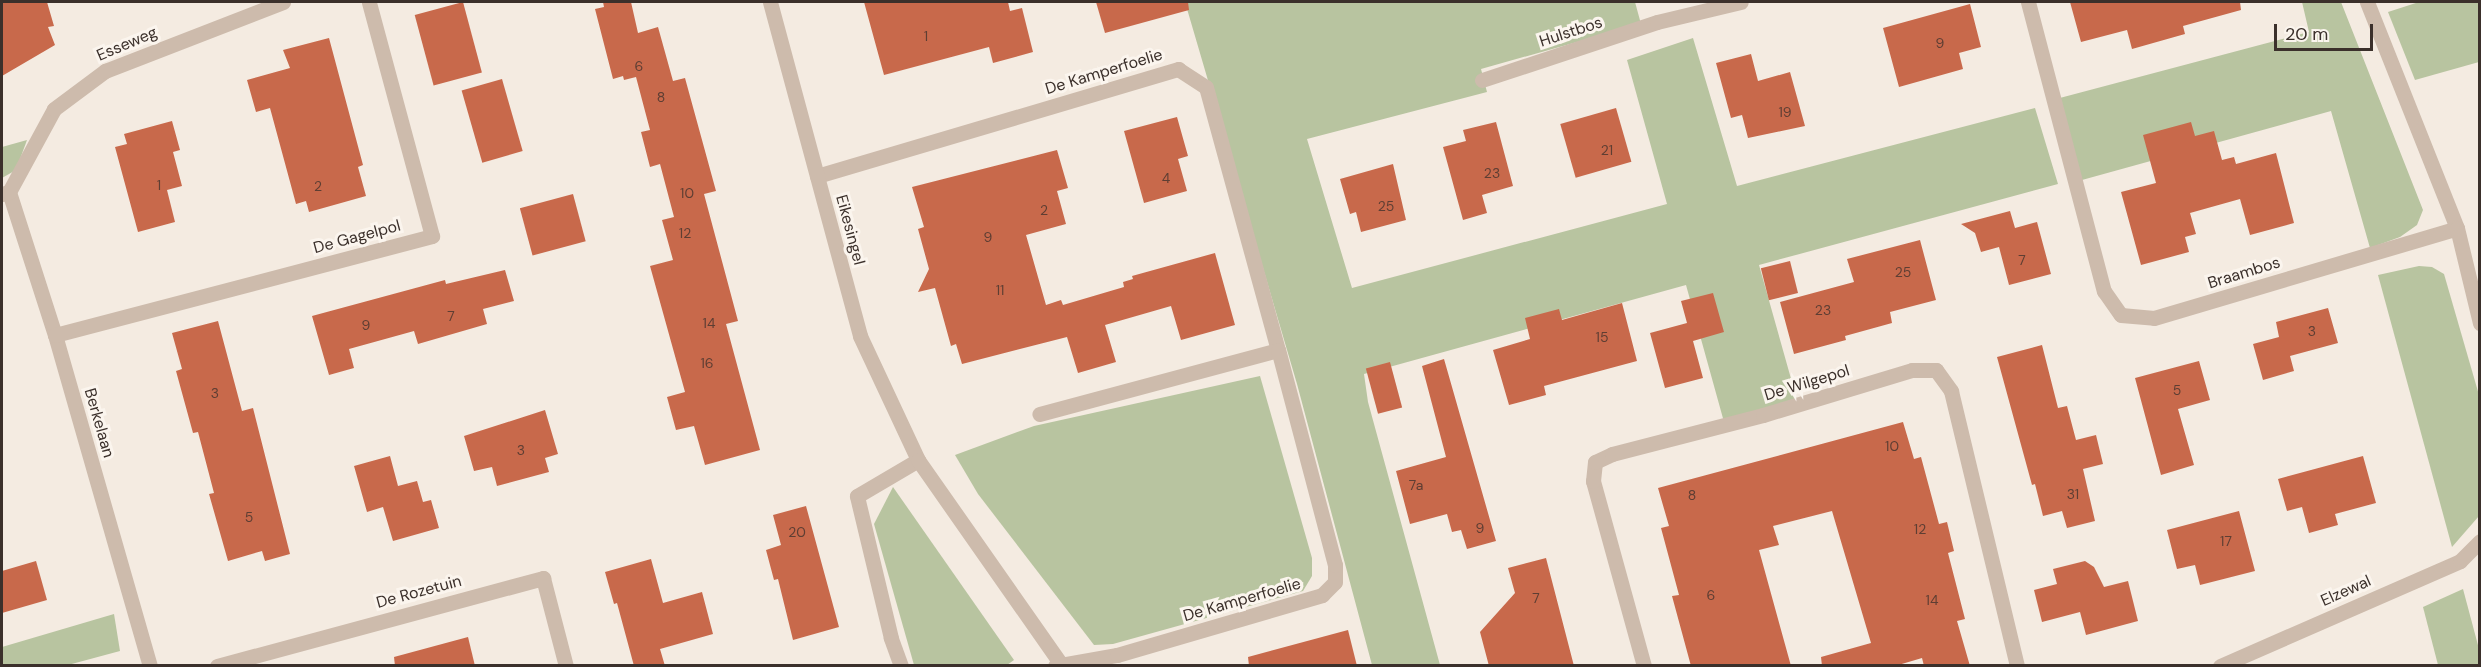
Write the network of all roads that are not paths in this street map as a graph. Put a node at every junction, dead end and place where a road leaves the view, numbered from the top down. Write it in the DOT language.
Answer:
graph roads {
  1 [pos="283,2"];
  2 [pos="369,2"];
  3 [pos="770,2"];
  4 [pos="1741,2"];
  5 [pos="2028,2"];
  6 [pos="2367,2"];
  7 [pos="1482,80"];
  8 [pos="817,176"];
  9 [pos="5,193"];
  10 [pos="2457,228"];
  11 [pos="2480,323"];
  12 [pos="55,334"];
  13 [pos="1278,350"];
  14 [pos="1039,414"];
  15 [pos="918,460"];
  16 [pos="2480,541"];
  17 [pos="1059,665"];
  18 [pos="150,666"];
  19 [pos="217,666"];
  20 [pos="566,666"];
  21 [pos="901,666"];
  22 [pos="1644,666"];
  23 [pos="2017,666"];
  24 [pos="2220,666"];
  1 -- 9 [label="street, Esseweg"];
  2 -- 12 [label="street, De Gagelpol"];
  3 -- 8 [label="street, Eikesingel"];
  4 -- 7 [label="street, Hulstbos"];
  5 -- 10 [label="street, Braambos"];
  6 -- 10 [label="street"];
  8 -- 13 [label="street, De Kamperfoelie"];
  8 -- 15 [label="street, Eikesingel"];
  9 -- 12 [label="street, Berkelaan"];
  10 -- 11 [label="street"];
  12 -- 18 [label="street, Berkelaan"];
  13 -- 14 [label="street"];
  13 -- 17 [label="street, De Kamperfoelie"];
  15 -- 17 [label="street, Eikesingel"];
  15 -- 21 [label="street"];
  16 -- 24 [label="street, Elzewal"];
  19 -- 20 [label="street, De Rozetuin"];
  22 -- 23 [label="street, De Wilgepol"];
}
